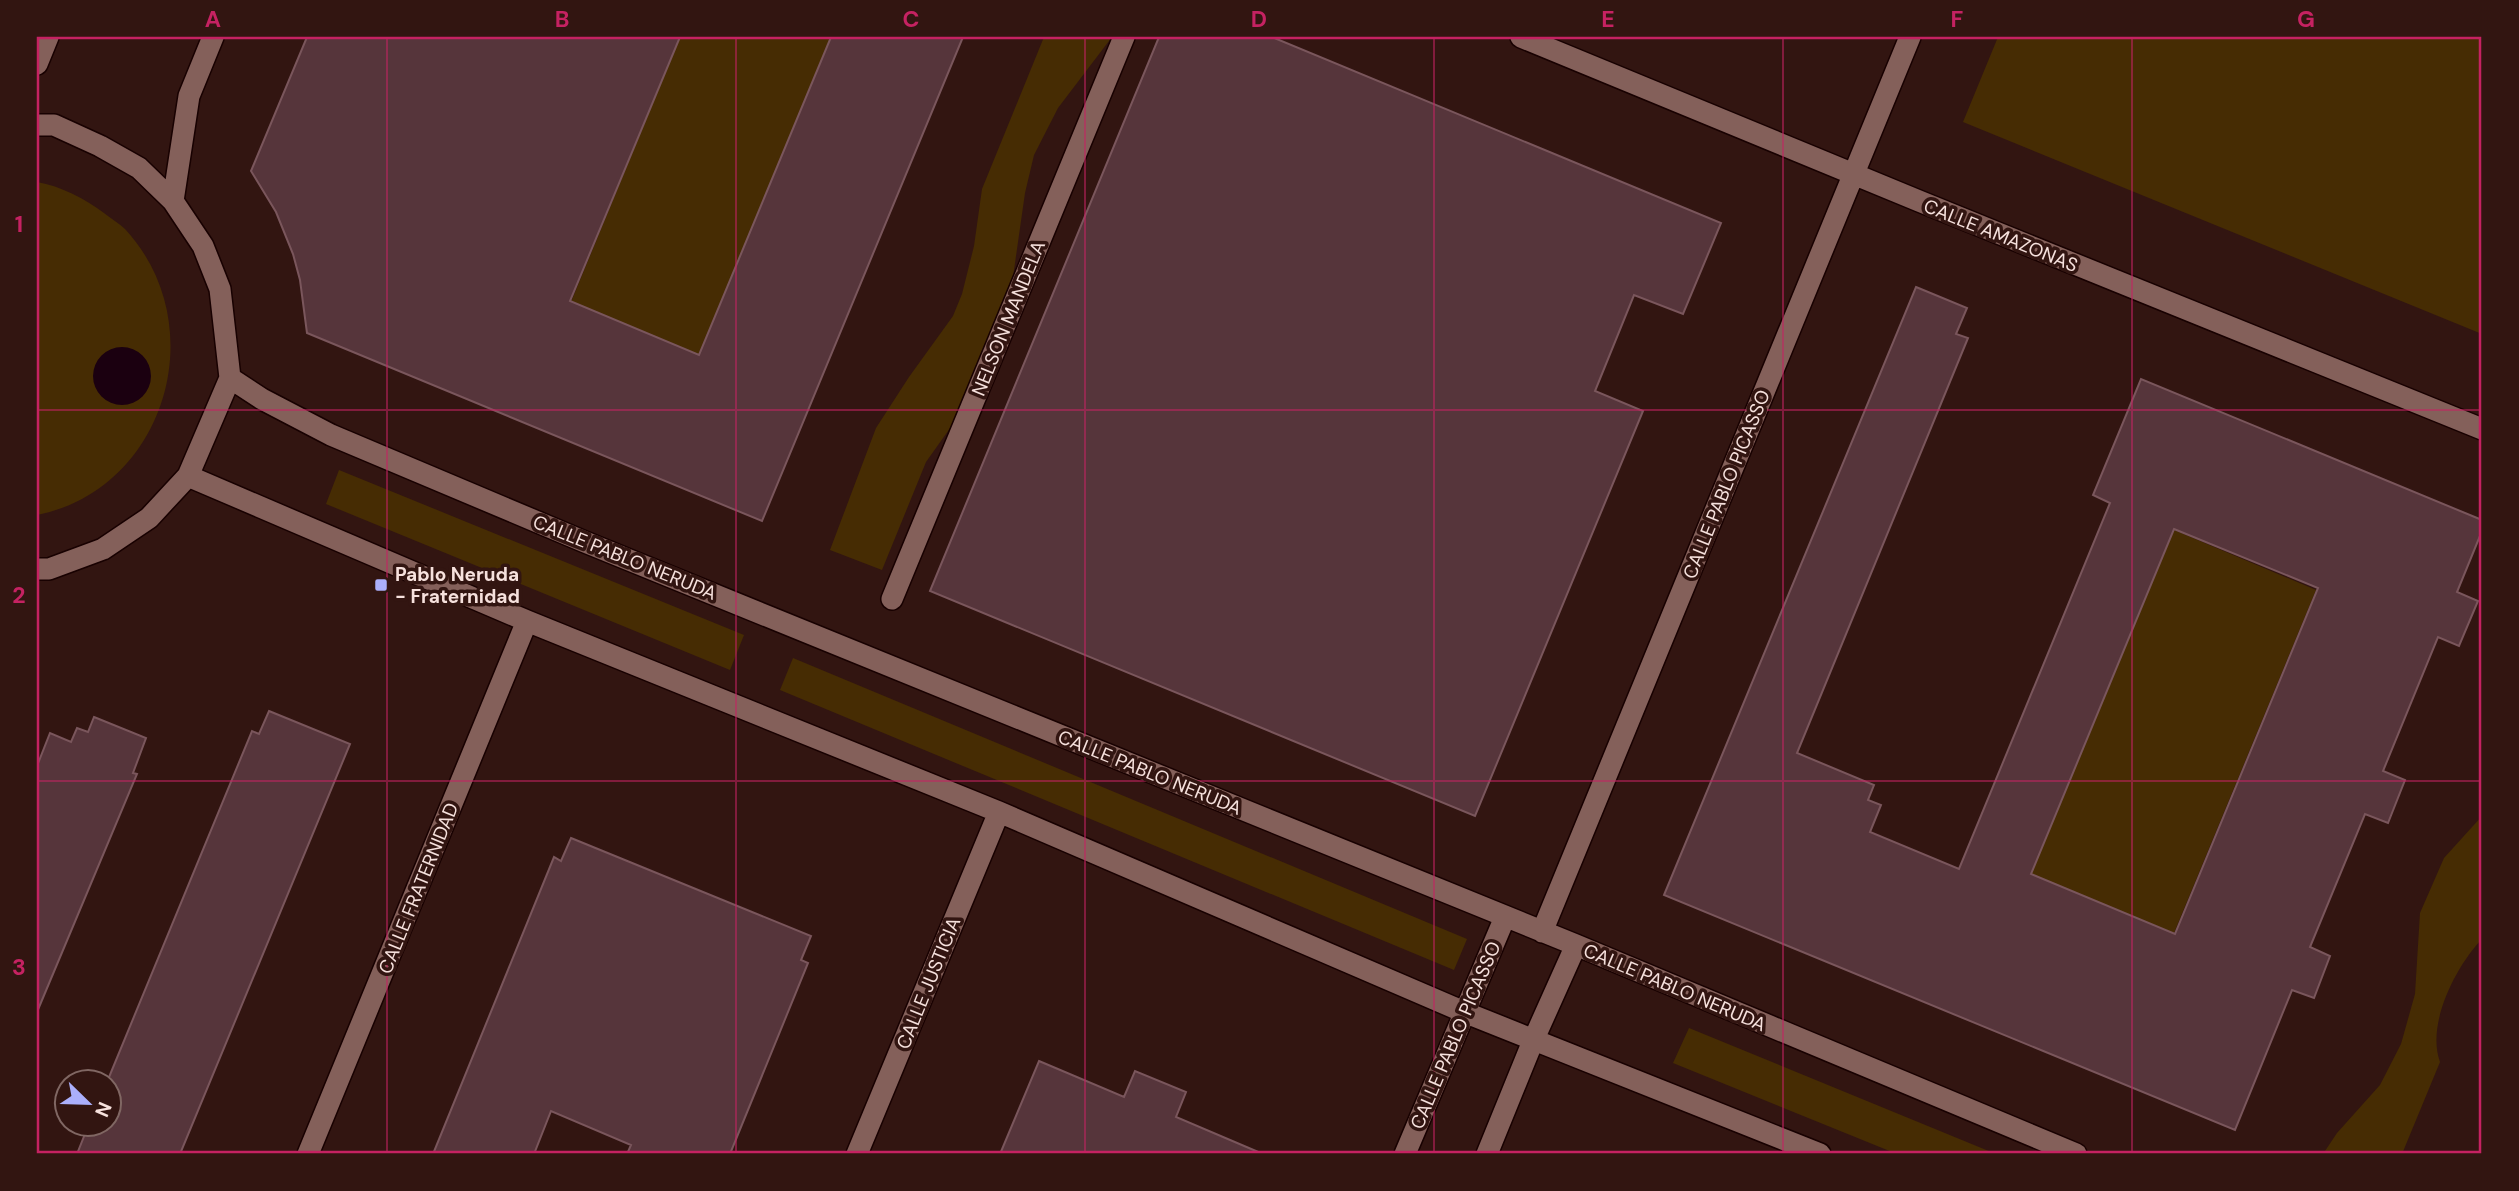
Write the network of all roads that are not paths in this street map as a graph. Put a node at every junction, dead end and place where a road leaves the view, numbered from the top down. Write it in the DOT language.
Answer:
graph roads {
  1 [pos="48,37"];
  2 [pos="213,37"];
  3 [pos="1124,37"];
  4 [pos="1521,37"];
  5 [pos="1910,37"];
  6 [pos="37,64"];
  7 [pos="37,125"];
  8 [pos="1853,174"];
  9 [pos="173,201"];
  10 [pos="230,378"];
  11 [pos="2482,429"];
  12 [pos="188,476"];
  13 [pos="37,569"];
  14 [pos="892,599"];
  15 [pos="527,621"];
  16 [pos="999,812"];
  17 [pos="1505,917"];
  18 [pos="1542,932"];
  19 [pos="1576,945"];
  20 [pos="1464,1012"];
  21 [pos="1533,1041"];
  22 [pos="307,1154"];
  23 [pos="857,1154"];
  24 [pos="1405,1154"];
  25 [pos="1487,1154"];
  26 [pos="1819,1154"];
  27 [pos="2076,1154"];
  1 -- 6 [label="street"];
  2 -- 9 [label="street"];
  3 -- 14 [label="street, NELSON MANDELA"];
  4 -- 8 [label="street, CALLE AMAZONAS"];
  5 -- 8 [label="street, CALLE PABLO PICASSO"];
  7 -- 9 [label="street"];
  8 -- 11 [label="street, CALLE AMAZONAS"];
  8 -- 18 [label="street, CALLE PABLO PICASSO"];
  9 -- 10 [label="street"];
  10 -- 12 [label="street"];
  10 -- 17 [label="street, CALLE PABLO NERUDA"];
  12 -- 13 [label="street"];
  12 -- 15 [label="street"];
  15 -- 16 [label="street"];
  15 -- 22 [label="street, CALLE FRATERNIDAD"];
  16 -- 20 [label="street"];
  16 -- 23 [label="street, CALLE JUSTICIA"];
  17 -- 18 [label="street, CALLE PABLO NERUDA"];
  17 -- 20 [label="street, CALLE PABLO PICASSO"];
  18 -- 19 [label="street, CALLE PABLO NERUDA"];
  19 -- 21 [label="street"];
  19 -- 27 [label="street, CALLE PABLO NERUDA"];
  20 -- 21 [label="street"];
  20 -- 24 [label="street, CALLE PABLO PICASSO"];
  21 -- 25 [label="street"];
  21 -- 26 [label="street"];
}
